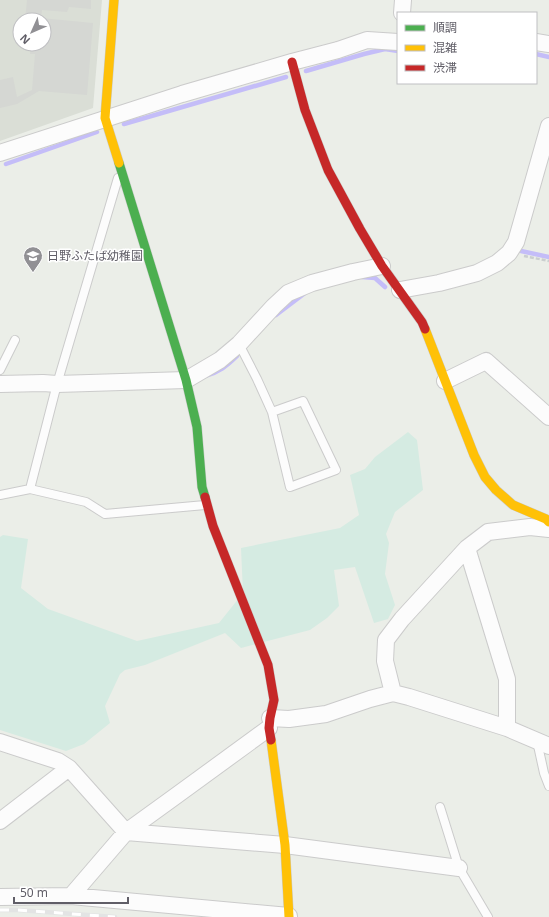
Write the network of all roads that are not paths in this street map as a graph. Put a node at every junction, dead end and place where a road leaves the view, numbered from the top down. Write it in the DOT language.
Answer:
graph roads {
  1 [pos="114,0"];
  2 [pos="403,0"];
  3 [pos="402,12"];
  4 [pos="397,42"];
  5 [pos="537,42"];
  6 [pos="549,44"];
  7 [pos="292,62"];
  8 [pos="105,118"];
  9 [pos="549,126"];
  10 [pos="1,155"];
  11 [pos="121,169"];
  12 [pos="382,266"];
  13 [pos="400,290"];
  14 [pos="15,340"];
  15 [pos="239,344"];
  16 [pos="0,370"];
  17 [pos="186,380"];
  18 [pos="445,381"];
  19 [pos="0,384"];
  20 [pos="57,384"];
  21 [pos="272,412"];
  22 [pos="549,417"];
  23 [pos="30,489"];
  24 [pos="0,495"];
  25 [pos="206,505"];
  26 [pos="549,522"];
  27 [pos="549,529"];
  28 [pos="467,548"];
  29 [pos="393,693"];
  30 [pos="270,723"];
  31 [pos="507,728"];
  32 [pos="0,742"];
  33 [pos="543,744"];
  34 [pos="69,768"];
  35 [pos="549,786"];
  36 [pos="440,807"];
  37 [pos="0,821"];
  38 [pos="126,832"];
  39 [pos="285,845"];
  40 [pos="459,868"];
  41 [pos="71,896"];
  42 [pos="0,897"];
  43 [pos="292,917"];
  44 [pos="488,917"];
  1 -- 8 [label="street"];
  2 -- 3 [label="street"];
  4 -- 7 [label="street"];
  5 -- 6 [label="street"];
  7 -- 8 [label="street"];
  7 -- 12 [label="street"];
  8 -- 10 [label="street"];
  8 -- 11 [label="street"];
  9 -- 13 [label="street"];
  11 -- 17 [label="street"];
  11 -- 20 [label="lane"];
  12 -- 13 [label="street"];
  12 -- 15 [label="street"];
  13 -- 18 [label="street"];
  14 -- 16 [label="lane"];
  15 -- 17 [label="street"];
  15 -- 21 [label="lane"];
  17 -- 20 [label="street"];
  17 -- 25 [label="street"];
  18 -- 22 [label="street"];
  18 -- 26 [label="street"];
  19 -- 20 [label="street"];
  20 -- 23 [label="lane"];
  21 -- 21 [label="lane"];
  23 -- 24 [label="lane"];
  23 -- 25 [label="lane"];
  25 -- 30 [label="street"];
  27 -- 28 [label="street"];
  28 -- 29 [label="street"];
  28 -- 31 [label="street"];
  29 -- 30 [label="street"];
  29 -- 31 [label="street"];
  30 -- 38 [label="street"];
  30 -- 39 [label="street"];
  31 -- 33 [label="street"];
  32 -- 34 [label="street"];
  33 -- 35 [label="lane"];
  34 -- 37 [label="street"];
  34 -- 38 [label="street"];
  36 -- 40 [label="lane"];
  38 -- 39 [label="street"];
  38 -- 41 [label="street"];
  39 -- 40 [label="street"];
  39 -- 43 [label="street"];
  40 -- 44 [label="lane"];
  41 -- 42 [label="street"];
  41 -- 43 [label="street"];
}
